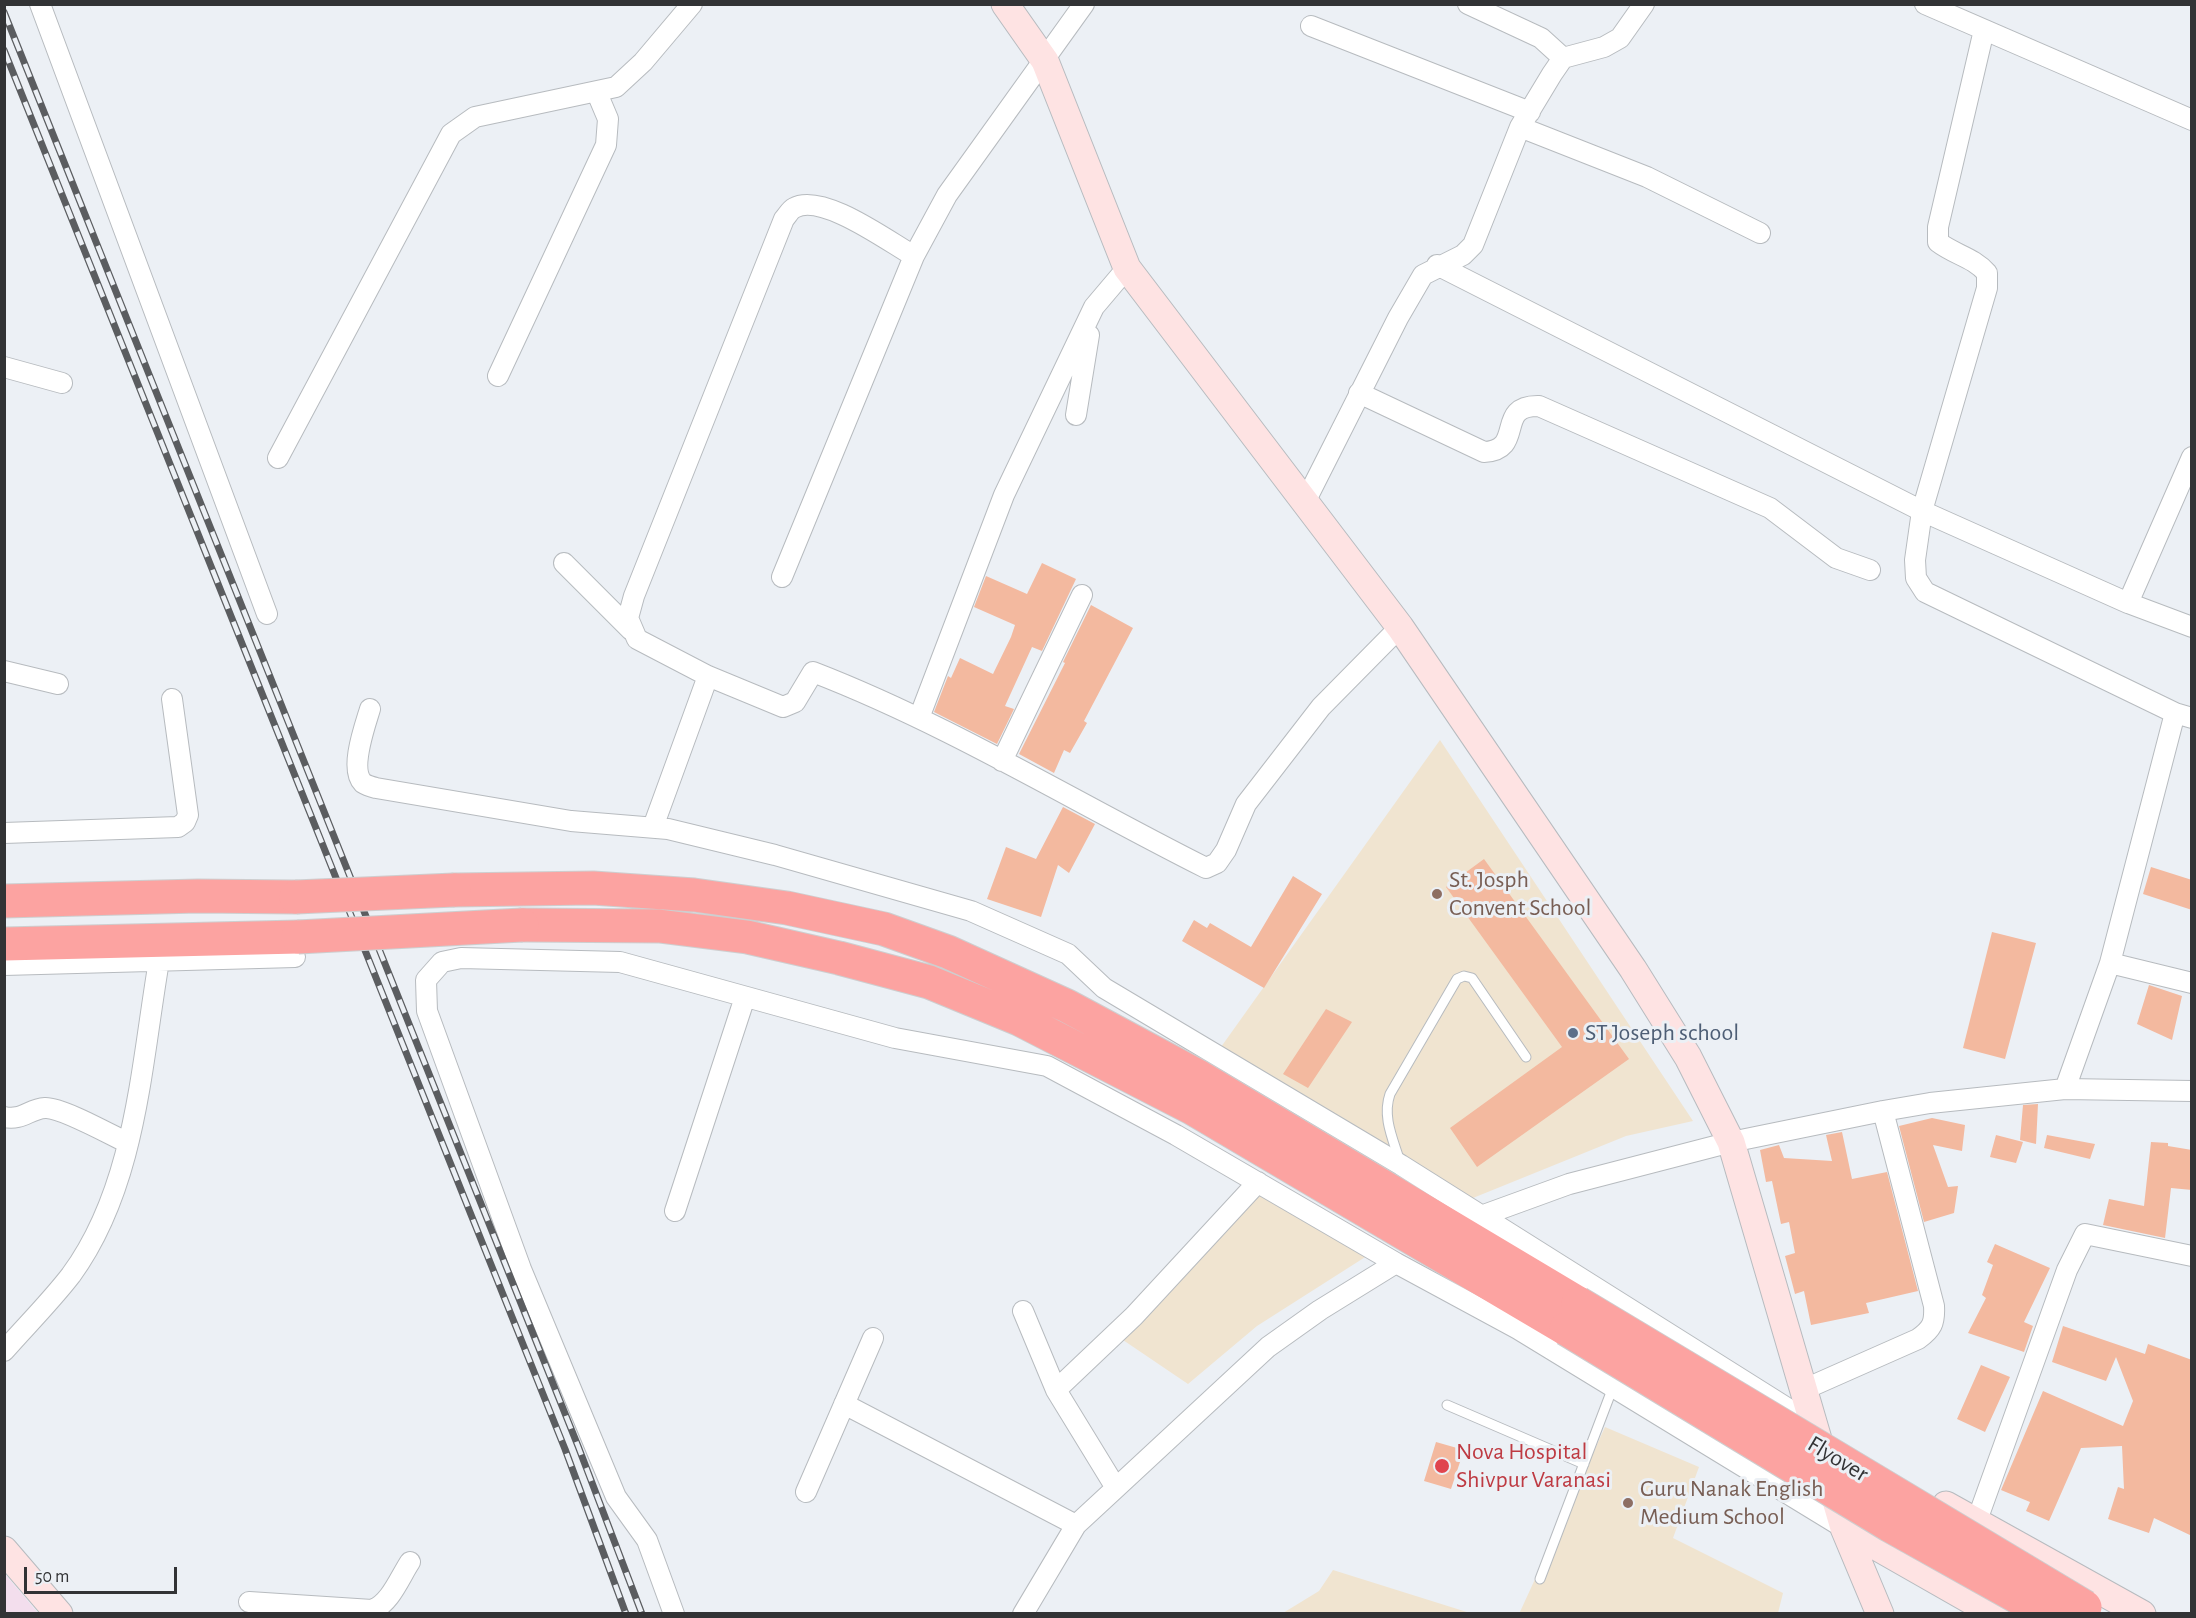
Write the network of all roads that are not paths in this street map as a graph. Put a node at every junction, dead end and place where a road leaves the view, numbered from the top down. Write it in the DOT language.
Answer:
graph roads {
  1 [pos="40,4"];
  2 [pos="692,4"];
  3 [pos="1005,4"];
  4 [pos="1084,4"];
  5 [pos="1468,4"];
  6 [pos="1644,4"];
  7 [pos="1925,4"];
  8 [pos="1311,26"];
  9 [pos="1984,30"];
  10 [pos="1563,58"];
  11 [pos="1045,62"];
  12 [pos="597,93"];
  13 [pos="1525,120"];
  14 [pos="2192,120"];
  15 [pos="1760,233"];
  16 [pos="914,256"];
  17 [pos="1437,266"];
  18 [pos="1128,268"];
  19 [pos="1094,307"];
  20 [pos="4,367"];
  21 [pos="498,376"];
  22 [pos="62,383"];
  23 [pos="1359,393"];
  24 [pos="1076,415"];
  25 [pos="2192,457"];
  26 [pos="278,458"];
  27 [pos="1306,500"];
  28 [pos="1923,511"];
  29 [pos="564,563"];
  30 [pos="1870,570"];
  31 [pos="782,577"];
  32 [pos="1082,595"];
  33 [pos="2128,603"];
  34 [pos="267,614"];
  35 [pos="1400,627"];
  36 [pos="2192,627"];
  37 [pos="631,630"];
  38 [pos="4,671"];
  39 [pos="708,676"];
  40 [pos="58,684"];
  41 [pos="172,699"];
  42 [pos="370,709"];
  43 [pos="2183,715"];
  44 [pos="919,718"];
  45 [pos="1002,761"];
  46 [pos="653,827"];
  47 [pos="4,833"];
  48 [pos="4,901"];
  49 [pos="4,944"];
  50 [pos="297,947"];
  51 [pos="159,961"];
  52 [pos="2110,963"];
  53 [pos="4,965"];
  54 [pos="2192,983"];
  55 [pos="745,997"];
  56 [pos="1527,1057"];
  57 [pos="2065,1089"];
  58 [pos="2192,1091"];
  59 [pos="1883,1111"];
  60 [pos="4,1117"];
  61 [pos="1731,1142"];
  62 [pos="128,1143"];
  63 [pos="1401,1165"];
  64 [pos="1258,1182"];
  65 [pos="675,1211"];
  66 [pos="1481,1216"];
  67 [pos="2192,1256"];
  68 [pos="1396,1263"];
  69 [pos="1023,1311"];
  70 [pos="1572,1316"];
  71 [pos="873,1338"];
  72 [pos="4,1351"];
  73 [pos="1612,1387"];
  74 [pos="1805,1389"];
  75 [pos="1056,1390"];
  76 [pos="844,1404"];
  77 [pos="1447,1405"];
  78 [pos="1814,1425"];
  79 [pos="1584,1464"];
  80 [pos="1116,1488"];
  81 [pos="806,1492"];
  82 [pos="1977,1523"];
  83 [pos="1076,1525"];
  84 [pos="1844,1528"];
  85 [pos="4,1550"];
  86 [pos="410,1562"];
  87 [pos="1540,1580"];
  88 [pos="249,1602"];
  89 [pos="2092,1610"];
  90 [pos="384,1611"];
  91 [pos="59,1614"];
  92 [pos="674,1614"];
  93 [pos="1023,1614"];
  94 [pos="1880,1614"];
  95 [pos="1995,1614"];
  96 [pos="2048,1614"];
  97 [pos="2142,1614"];
  1 -- 34 [label="street"];
  2 -- 12 [label="street"];
  3 -- 11 [label="street"];
  4 -- 11 [label="street"];
  5 -- 10 [label="street"];
  6 -- 10 [label="street"];
  7 -- 9 [label="street"];
  8 -- 13 [label="street"];
  9 -- 14 [label="street"];
  9 -- 28 [label="street"];
  10 -- 13 [label="street"];
  11 -- 16 [label="street"];
  11 -- 18 [label="street"];
  12 -- 21 [label="street"];
  12 -- 26 [label="street"];
  13 -- 15 [label="street"];
  13 -- 17 [label="street"];
  16 -- 31 [label="street"];
  16 -- 37 [label="street"];
  17 -- 23 [label="street"];
  17 -- 28 [label="street"];
  18 -- 19 [label="street"];
  18 -- 27 [label="street"];
  19 -- 24 [label="street"];
  19 -- 44 [label="street"];
  20 -- 22 [label="street"];
  23 -- 27 [label="street"];
  23 -- 30 [label="street"];
  25 -- 33 [label="street"];
  27 -- 35 [label="street"];
  28 -- 33 [label="street"];
  28 -- 43 [label="street"];
  29 -- 37 [label="street"];
  32 -- 45 [label="street"];
  33 -- 36 [label="street"];
  35 -- 45 [label="street"];
  35 -- 61 [label="street"];
  37 -- 39 [label="street"];
  38 -- 40 [label="street"];
  39 -- 44 [label="street"];
  39 -- 46 [label="street"];
  41 -- 47 [label="street"];
  42 -- 46 [label="street"];
  43 -- 52 [label="street"];
  44 -- 45 [label="street"];
  46 -- 63 [label="street"];
  48 -- 70 [label="highway, bridge"];
  49 -- 50 [label="highway"];
  50 -- 51 [label="street"];
  50 -- 70 [label="highway, bridge"];
  51 -- 53 [label="street"];
  51 -- 62 [label="street"];
  52 -- 54 [label="street"];
  52 -- 57 [label="street"];
  55 -- 64 [label="street"];
  55 -- 65 [label="street"];
  55 -- 92 [label="street"];
  56 -- 63 [label="lane"];
  57 -- 58 [label="street"];
  57 -- 59 [label="street"];
  59 -- 61 [label="street"];
  59 -- 74 [label="street"];
  60 -- 62 [label="street"];
  61 -- 66 [label="street"];
  61 -- 74 [label="street"];
  62 -- 72 [label="street"];
  63 -- 66 [label="street"];
  64 -- 68 [label="street"];
  64 -- 75 [label="street"];
  66 -- 78 [label="street"];
  67 -- 82 [label="street"];
  68 -- 73 [label="street"];
  68 -- 80 [label="street"];
  69 -- 75 [label="street"];
  70 -- 89 [label="highway, Flyover, bridge"];
  70 -- 96 [label="highway, Flyover, bridge"];
  71 -- 76 [label="street"];
  73 -- 79 [label="lane"];
  73 -- 84 [label="street"];
  74 -- 78 [label="street"];
  75 -- 80 [label="street"];
  76 -- 81 [label="street"];
  76 -- 83 [label="street"];
  77 -- 79 [label="lane"];
  78 -- 82 [label="street"];
  78 -- 84 [label="street"];
  79 -- 87 [label="lane"];
  80 -- 83 [label="street"];
  82 -- 97 [label="street"];
  83 -- 93 [label="street"];
  84 -- 94 [label="street"];
  84 -- 95 [label="street"];
  85 -- 91 [label="street"];
  86 -- 90 [label="street"];
  88 -- 90 [label="street"];
}
